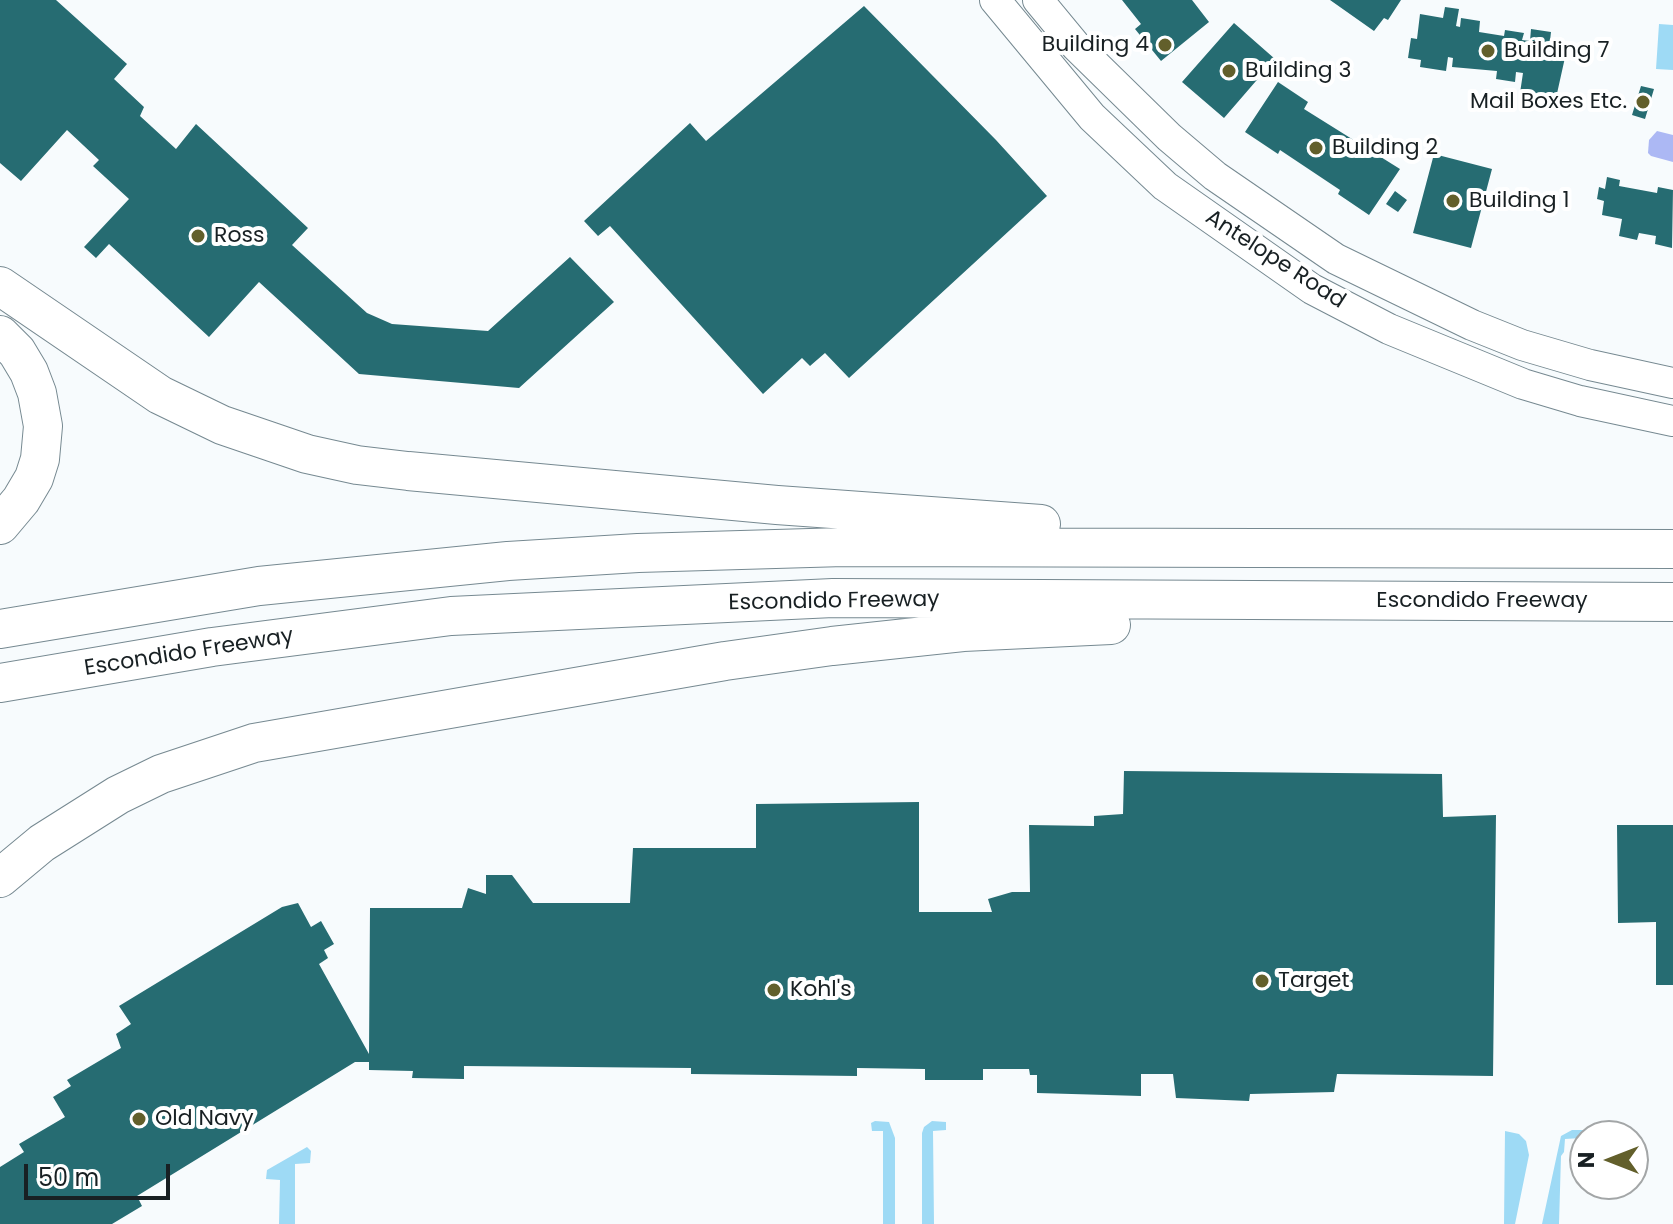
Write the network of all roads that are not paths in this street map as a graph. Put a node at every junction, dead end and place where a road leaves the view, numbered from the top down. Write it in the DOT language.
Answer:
graph roads {
  1 [pos="995,0"];
  2 [pos="1038,0"];
  3 [pos="0,286"];
  4 [pos="0,335"];
  5 [pos="1673,383"];
  6 [pos="1673,421"];
  7 [pos="0,525"];
  8 [pos="1444,549"];
  9 [pos="1673,549"];
  10 [pos="1409,600"];
  11 [pos="1673,602"];
  12 [pos="0,629"];
  13 [pos="10,685"];
  14 [pos="0,878"];
  1 -- 6 [label="main road, Antelope Road"];
  2 -- 5 [label="main road, Antelope Road"];
  3 -- 8 [label="highway"];
  4 -- 7 [label="highway"];
  8 -- 9 [label="highway"];
  8 -- 12 [label="highway"];
  10 -- 11 [label="highway, Escondido Freeway"];
  10 -- 13 [label="highway, Escondido Freeway"];
  10 -- 14 [label="highway"];
}
